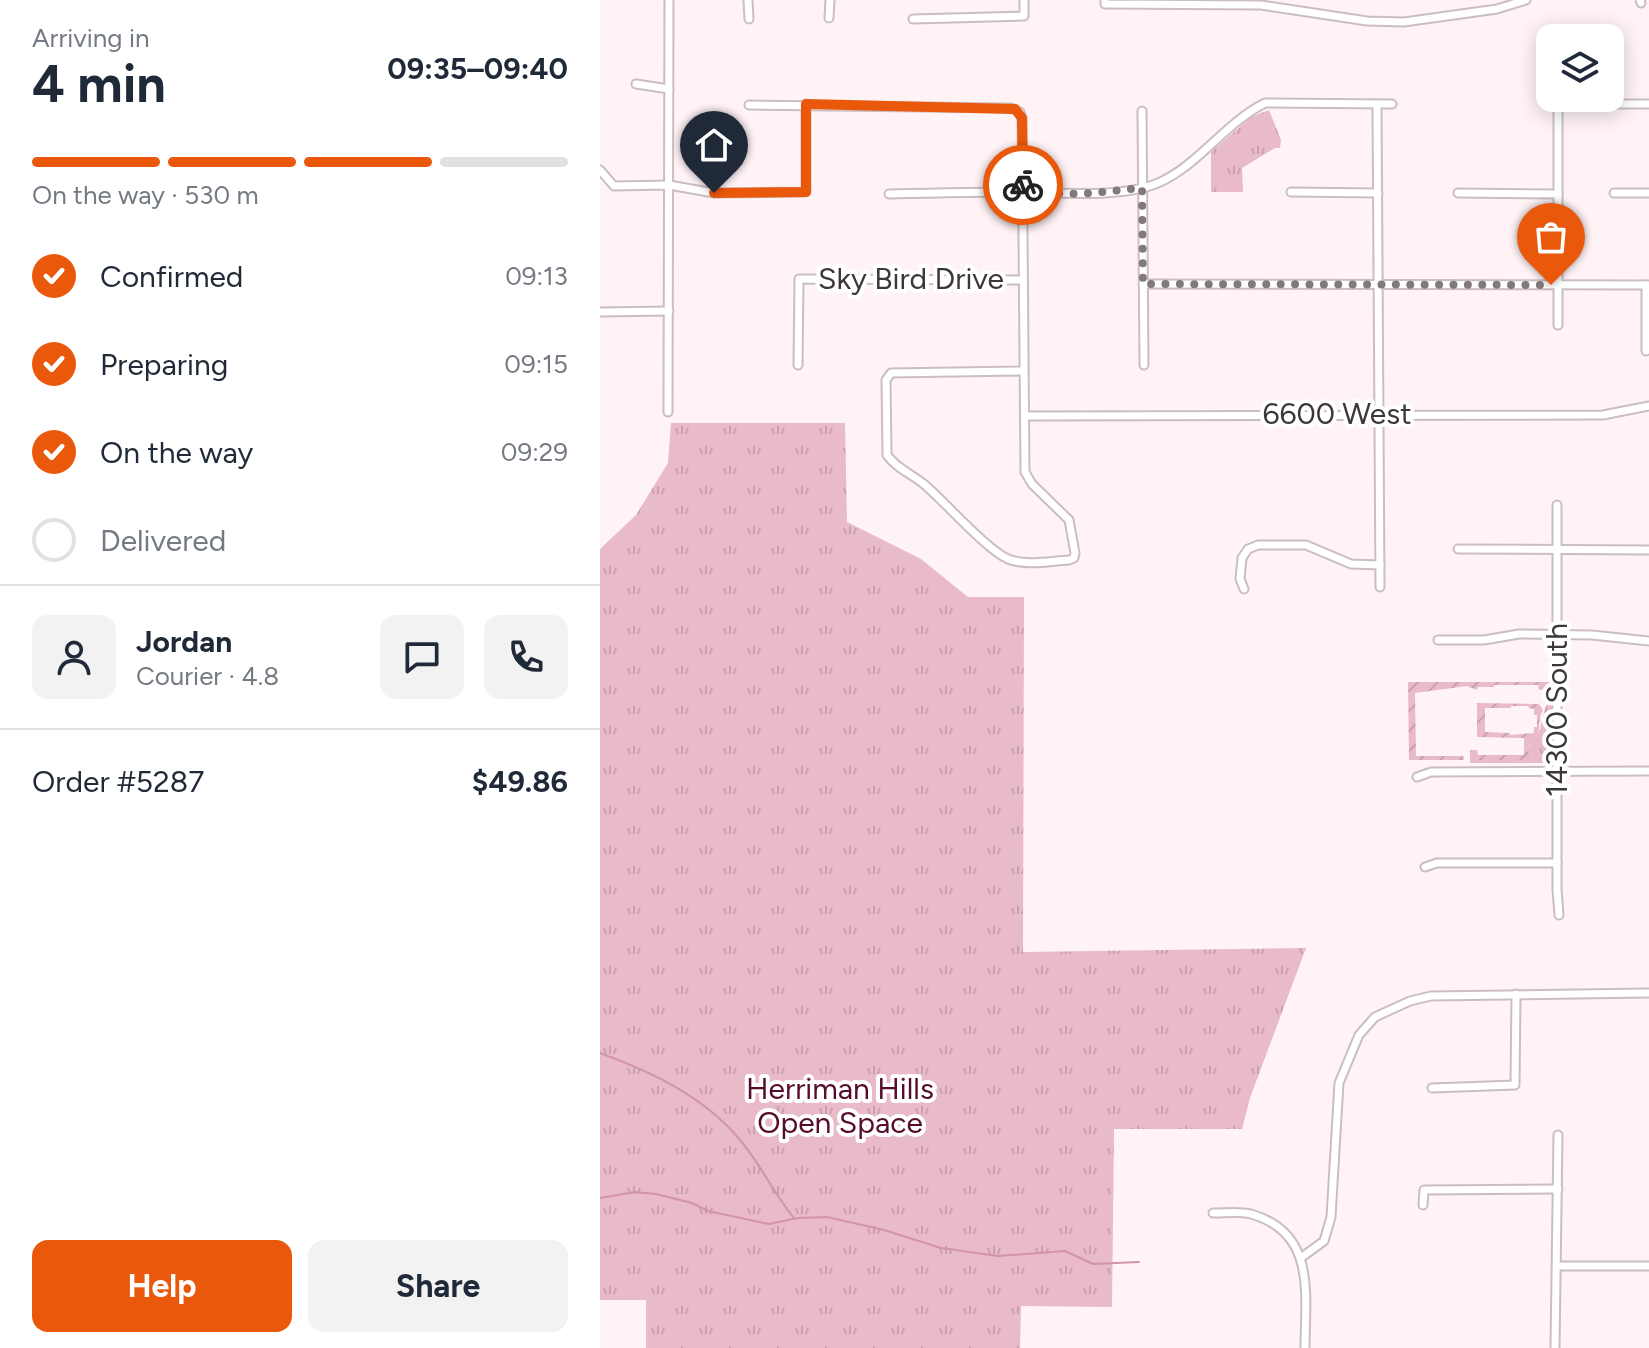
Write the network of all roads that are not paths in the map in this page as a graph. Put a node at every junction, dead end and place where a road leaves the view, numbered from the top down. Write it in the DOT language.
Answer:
graph roads {
  1 [pos="669,0"];
  2 [pos="748,0"];
  3 [pos="830,0"];
  4 [pos="1024,0"];
  5 [pos="1105,0"];
  6 [pos="1313,0"];
  7 [pos="1526,0"];
  8 [pos="1311,11"];
  9 [pos="829,18"];
  10 [pos="749,19"];
  11 [pos="913,19"];
  12 [pos="636,84"];
  13 [pos="669,89"];
  14 [pos="806,104"];
  15 [pos="1392,104"];
  16 [pos="1649,104"];
  17 [pos="749,105"];
  18 [pos="1377,105"];
  19 [pos="1142,111"];
  20 [pos="600,170"];
  21 [pos="669,185"];
  22 [pos="1142,188"];
  23 [pos="1023,192"];
  24 [pos="1291,192"];
  25 [pos="1378,193"];
  26 [pos="1458,193"];
  27 [pos="1614,193"];
  28 [pos="1649,193"];
  29 [pos="889,194"];
  30 [pos="1558,194"];
  31 [pos="1023,280"];
  32 [pos="1143,284"];
  33 [pos="1378,285"];
  34 [pos="1558,285"];
  35 [pos="1648,285"];
  36 [pos="669,311"];
  37 [pos="600,312"];
  38 [pos="1558,325"];
  39 [pos="1646,351"];
  40 [pos="798,365"];
  41 [pos="1144,365"];
  42 [pos="1024,371"];
  43 [pos="1649,406"];
  44 [pos="668,412"];
  45 [pos="1380,414"];
  46 [pos="1025,416"];
  47 [pos="1557,505"];
  48 [pos="1458,549"];
  49 [pos="1557,549"];
  50 [pos="1649,550"];
  51 [pos="1380,565"];
  52 [pos="1380,587"];
  53 [pos="1244,589"];
  54 [pos="1557,634"];
  55 [pos="1438,640"];
  56 [pos="1649,641"];
  57 [pos="1557,771"];
  58 [pos="1649,771"];
  59 [pos="1417,777"];
  60 [pos="1557,863"];
  61 [pos="1425,867"];
  62 [pos="1559,915"];
  63 [pos="1649,993"];
  64 [pos="1516,994"];
  65 [pos="1432,1088"];
  66 [pos="1558,1135"];
  67 [pos="1558,1189"];
  68 [pos="1423,1205"];
  69 [pos="1213,1213"];
  70 [pos="1302,1257"];
  71 [pos="1558,1266"];
  72 [pos="1649,1266"];
  73 [pos="1305,1348"];
  74 [pos="1555,1348"];
  1 -- 13 [label="street"];
  2 -- 10 [label="street"];
  3 -- 9 [label="street"];
  4 -- 11 [label="street"];
  5 -- 8 [label="street"];
  6 -- 8 [label="street"];
  7 -- 8 [label="street"];
  12 -- 13 [label="street"];
  13 -- 21 [label="street"];
  14 -- 17 [label="street"];
  14 -- 21 [label="street"];
  14 -- 23 [label="street"];
  15 -- 18 [label="street"];
  16 -- 30 [label="street"];
  18 -- 22 [label="street"];
  18 -- 25 [label="street"];
  19 -- 22 [label="street"];
  20 -- 21 [label="street"];
  21 -- 36 [label="street"];
  22 -- 23 [label="street"];
  22 -- 32 [label="street"];
  23 -- 29 [label="street"];
  23 -- 31 [label="street"];
  24 -- 25 [label="street"];
  25 -- 33 [label="street"];
  26 -- 30 [label="street"];
  27 -- 28 [label="street"];
  30 -- 34 [label="street"];
  31 -- 40 [label="street, Sky Bird Drive"];
  31 -- 42 [label="street"];
  32 -- 33 [label="street"];
  32 -- 41 [label="street"];
  33 -- 34 [label="street"];
  33 -- 45 [label="street"];
  34 -- 35 [label="street"];
  34 -- 38 [label="street"];
  35 -- 39 [label="street"];
  36 -- 37 [label="street"];
  36 -- 44 [label="street"];
  42 -- 46 [label="street"];
  42 -- 46 [label="street"];
  43 -- 45 [label="street, 6600 West"];
  45 -- 46 [label="street, 6600 West"];
  45 -- 51 [label="street"];
  47 -- 49 [label="street, 14300 South"];
  48 -- 49 [label="street"];
  49 -- 50 [label="street"];
  49 -- 54 [label="street, 14300 South"];
  51 -- 52 [label="street"];
  51 -- 53 [label="street"];
  54 -- 55 [label="street"];
  54 -- 56 [label="street"];
  54 -- 57 [label="street, 14300 South"];
  57 -- 58 [label="street"];
  57 -- 59 [label="street"];
  57 -- 60 [label="street, 14300 South"];
  60 -- 61 [label="street"];
  60 -- 62 [label="street, 14300 South"];
  63 -- 64 [label="street"];
  64 -- 65 [label="street"];
  64 -- 70 [label="street"];
  66 -- 67 [label="street"];
  67 -- 68 [label="street"];
  67 -- 71 [label="street"];
  69 -- 70 [label="street"];
  70 -- 73 [label="street"];
  71 -- 72 [label="street"];
  71 -- 74 [label="street"];
}
